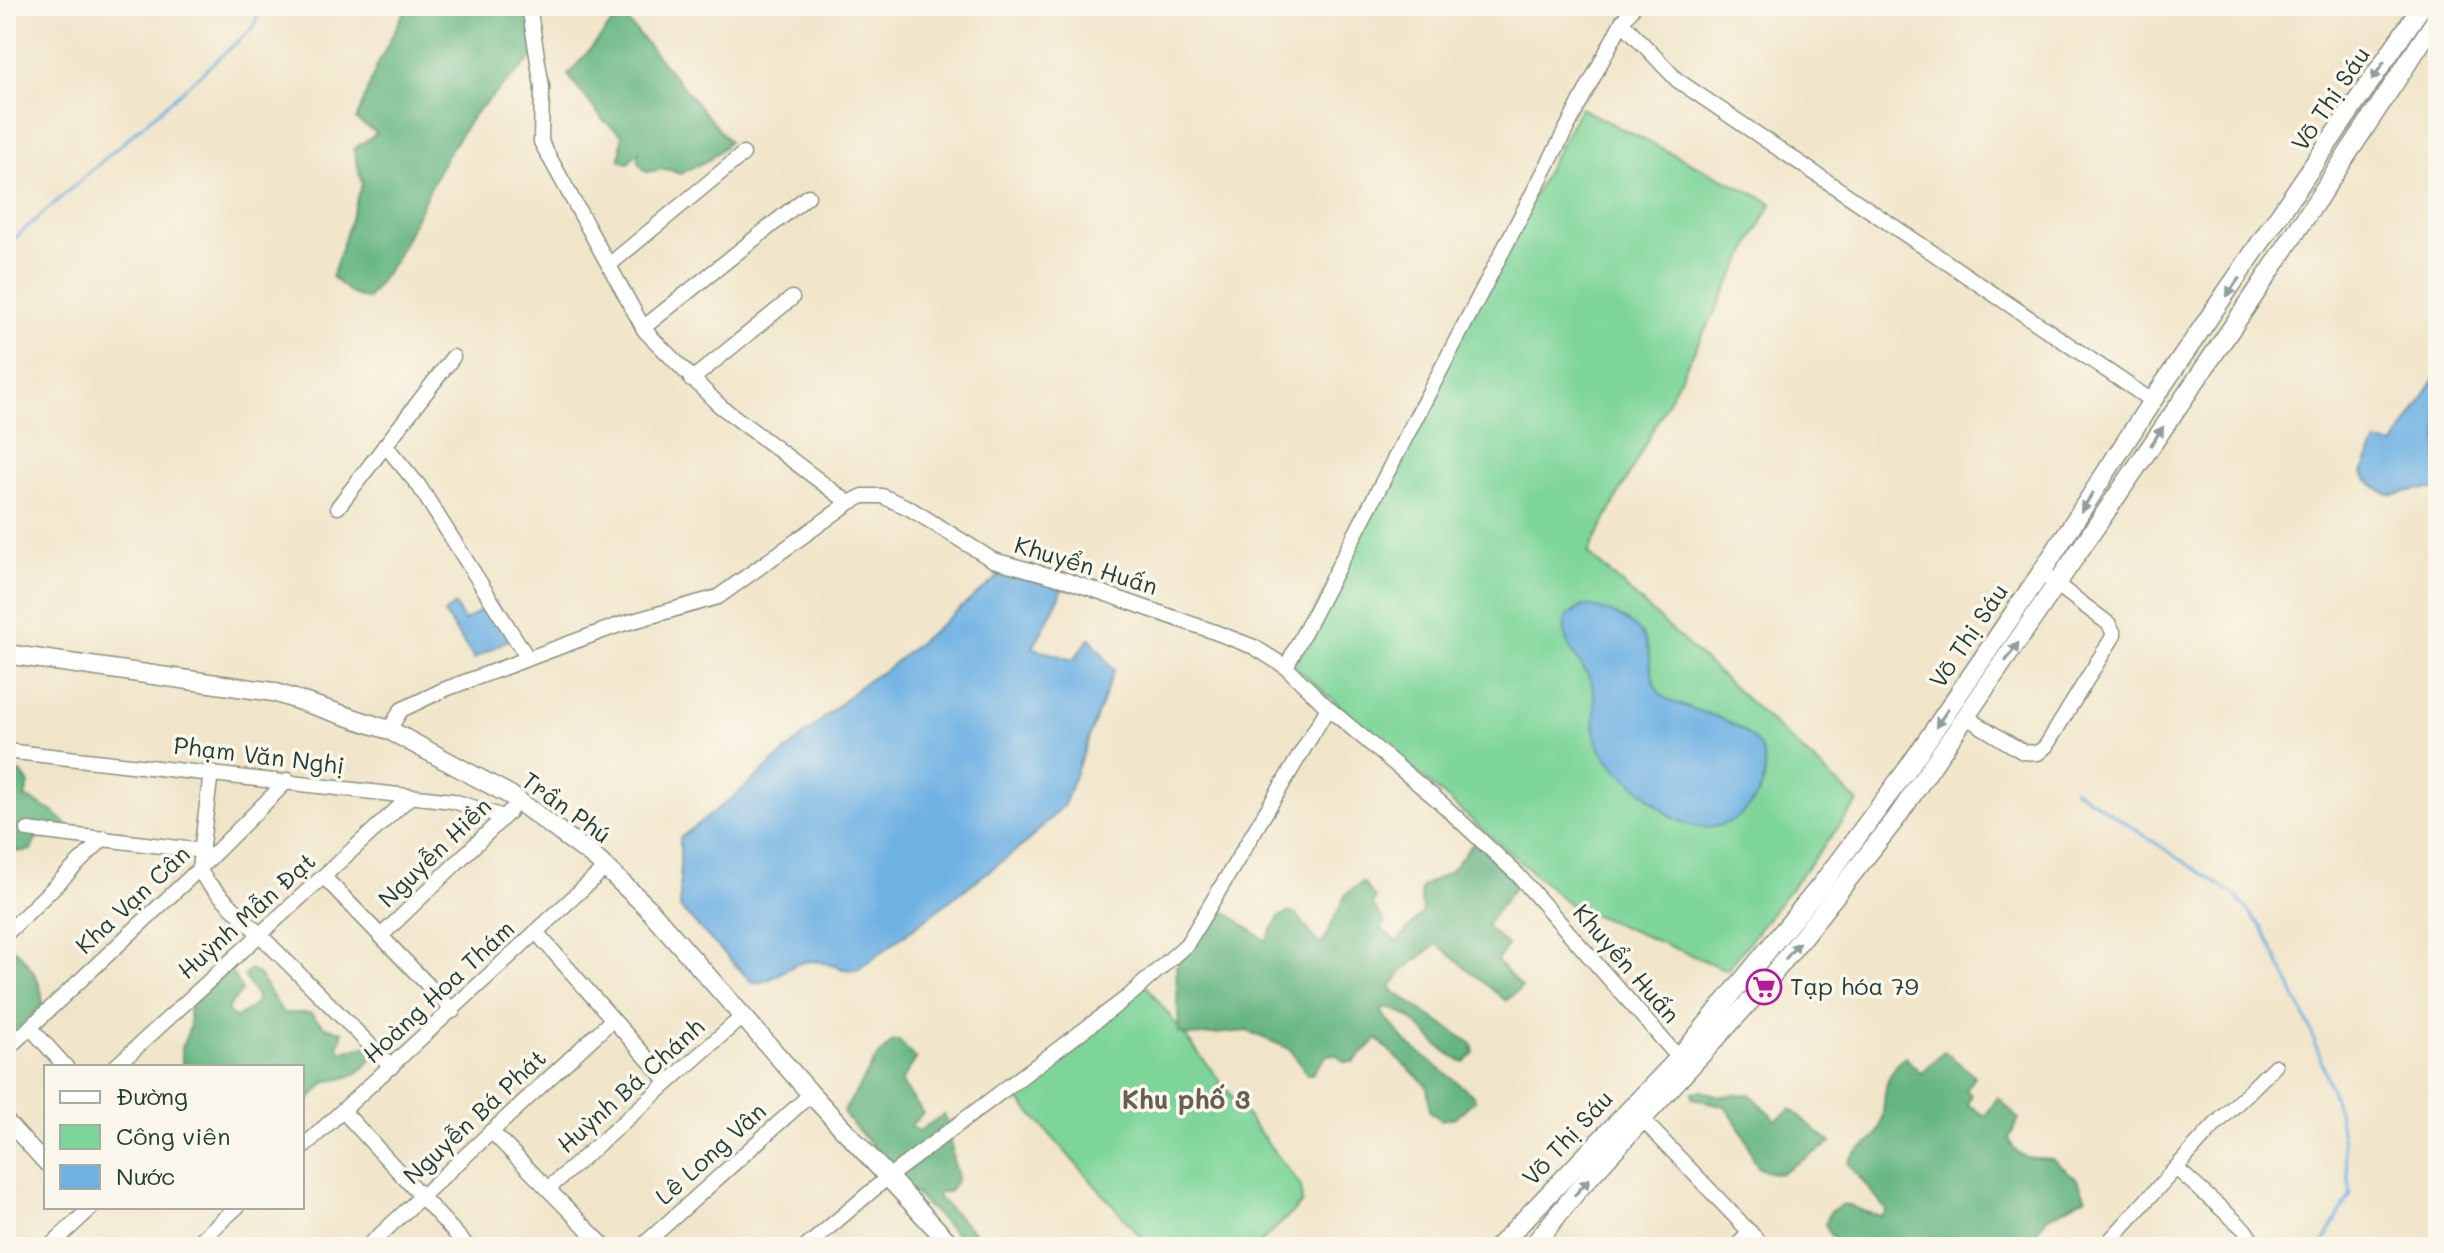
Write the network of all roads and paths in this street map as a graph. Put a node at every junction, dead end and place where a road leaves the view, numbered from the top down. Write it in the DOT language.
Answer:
graph roads {
  1 [pos="529,6"];
  2 [pos="1634,6"];
  3 [pos="2422,6"];
  4 [pos="2438,17"];
  5 [pos="1622,22"];
  6 [pos="743,154"];
  7 [pos="808,196"];
  8 [pos="609,265"];
  9 [pos="792,298"];
  10 [pos="643,328"];
  11 [pos="453,357"];
  12 [pos="691,380"];
  13 [pos="2152,401"];
  14 [pos="385,445"];
  15 [pos="849,503"];
  16 [pos="338,507"];
  17 [pos="2041,573"];
  18 [pos="2057,584"];
  19 [pos="6,654"];
  20 [pos="527,657"];
  21 [pos="1286,667"];
  22 [pos="1328,708"];
  23 [pos="1966,717"];
  24 [pos="389,730"];
  25 [pos="6,751"];
  26 [pos="211,772"];
  27 [pos="288,780"];
  28 [pos="409,798"];
  29 [pos="519,802"];
  30 [pos="504,817"];
  31 [pos="28,830"];
  32 [pos="104,838"];
  33 [pos="203,851"];
  34 [pos="605,868"];
  35 [pos="199,869"];
  36 [pos="324,877"];
  37 [pos="536,932"];
  38 [pos="6,934"];
  39 [pos="260,934"];
  40 [pos="381,936"];
  41 [pos="453,1011"];
  42 [pos="743,1016"];
  43 [pos="612,1020"];
  44 [pos="30,1027"];
  45 [pos="6,1050"];
  46 [pos="1685,1063"];
  47 [pos="64,1065"];
  48 [pos="117,1065"];
  49 [pos="2275,1066"];
  50 [pos="392,1067"];
  51 [pos="668,1082"];
  52 [pos="811,1094"];
  53 [pos="343,1111"];
  54 [pos="6,1120"];
  55 [pos="1644,1121"];
  56 [pos="491,1131"];
  57 [pos="304,1146"];
  58 [pos="44,1162"];
  59 [pos="2176,1168"];
  60 [pos="888,1177"];
  61 [pos="549,1188"];
  62 [pos="421,1197"];
  63 [pos="87,1209"];
  64 [pos="235,1209"];
  65 [pos="1750,1232"];
  66 [pos="2253,1246"];
  67 [pos="49,1247"];
  68 [pos="193,1247"];
  69 [pos="367,1247"];
  70 [pos="468,1247"];
  71 [pos="605,1247"];
  72 [pos="641,1247"];
  73 [pos="806,1247"];
  74 [pos="953,1247"];
  75 [pos="1498,1247"];
  76 [pos="1532,1247"];
  77 [pos="1736,1247"];
  78 [pos="1764,1247"];
  79 [pos="2104,1247"];
  1 -- 8 [label="street"];
  2 -- 5 [label="street"];
  3 -- 13 [label="main road, Võ Thị Sáu, one-way"];
  18 -- 4 [label="main road, Võ Thị Sáu, one-way"];
  5 -- 13 [label="street"];
  5 -- 21 [label="street"];
  6 -- 8 [label="street"];
  7 -- 10 [label="street"];
  8 -- 10 [label="street"];
  9 -- 12 [label="street"];
  10 -- 12 [label="street"];
  11 -- 14 [label="street"];
  12 -- 15 [label="street"];
  13 -- 17 [label="main road, Võ Thị Sáu, one-way"];
  14 -- 16 [label="street"];
  14 -- 20 [label="street"];
  15 -- 20 [label="street, Khuyển Huấn"];
  15 -- 21 [label="street, Khuyển Huấn"];
  17 -- 18 [label="street"];
  17 -- 46 [label="main road, Võ Thị Sáu, one-way"];
  23 -- 18 [label="main road, Võ Thị Sáu, one-way"];
  18 -- 23 [label="street"];
  19 -- 24 [label="main road, Trần Phú"];
  20 -- 24 [label="street, Khuyển Huấn"];
  21 -- 22 [label="street, Khuyển Huấn"];
  22 -- 46 [label="street, Khuyển Huấn"];
  22 -- 60 [label="street"];
  46 -- 23 [label="main road, Võ Thị Sáu, one-way"];
  24 -- 29 [label="main road, Trần Phú"];
  25 -- 26 [label="street, Phạm Văn Nghị"];
  26 -- 27 [label="street, Phạm Văn Nghị"];
  26 -- 33 [label="street"];
  27 -- 28 [label="street, Phạm Văn Nghị"];
  27 -- 35 [label="street, Kha Vạn Cân"];
  28 -- 30 [label="street, Phạm Văn Nghị"];
  28 -- 36 [label="street, Huỳnh Mẫn Đạt"];
  29 -- 30 [label="street, Nguyễn Hiền"];
  29 -- 34 [label="main road, Trần Phú"];
  30 -- 40 [label="street, Nguyễn Hiền"];
  31 -- 32 [label="street"];
  32 -- 33 [label="street"];
  32 -- 38 [label="street"];
  33 -- 35 [label="street"];
  34 -- 37 [label="street, Hoàng Hoa Thám"];
  34 -- 42 [label="main road, Trần Phú"];
  35 -- 39 [label="street"];
  35 -- 44 [label="street, Kha Vạn Cân"];
  36 -- 39 [label="street, Huỳnh Mẫn Đạt"];
  36 -- 40 [label="street"];
  37 -- 41 [label="street, Hoàng Hoa Thám"];
  37 -- 43 [label="street"];
  39 -- 48 [label="street, Huỳnh Mẫn Đạt"];
  39 -- 50 [label="street"];
  40 -- 41 [label="street"];
  41 -- 50 [label="street, Hoàng Hoa Thám"];
  42 -- 51 [label="street, Huỳnh Bá Chánh"];
  42 -- 52 [label="main road, Trần Phú"];
  43 -- 51 [label="street"];
  43 -- 56 [label="street, Nguyễn Bá Phát"];
  44 -- 45 [label="street, Kha Vạn Cân"];
  44 -- 47 [label="street"];
  46 -- 55 [label="main road, Võ Thị Sáu"];
  46 -- 75 [label="main road, Võ Thị Sáu"];
  49 -- 59 [label="street"];
  50 -- 53 [label="street, Hoàng Hoa Thám"];
  51 -- 61 [label="street, Huỳnh Bá Chánh"];
  52 -- 60 [label="main road, Trần Phú"];
  52 -- 72 [label="street, Lê Long Vân"];
  53 -- 57 [label="street, Hoàng Hoa Thám"];
  53 -- 62 [label="street"];
  54 -- 58 [label="street"];
  55 -- 65 [label="street"];
  76 -- 55 [label="main road, Võ Thị Sáu, one-way"];
  56 -- 61 [label="street"];
  56 -- 62 [label="street, Nguyễn Bá Phát"];
  59 -- 66 [label="street"];
  59 -- 79 [label="street"];
  60 -- 73 [label="street"];
  60 -- 74 [label="main road, Trần Phú"];
  61 -- 71 [label="street"];
  62 -- 69 [label="street, Nguyễn Bá Phát"];
  62 -- 70 [label="street"];
  63 -- 67 [label="street"];
  64 -- 68 [label="street"];
  65 -- 77 [label="street"];
  65 -- 78 [label="street"];
}
